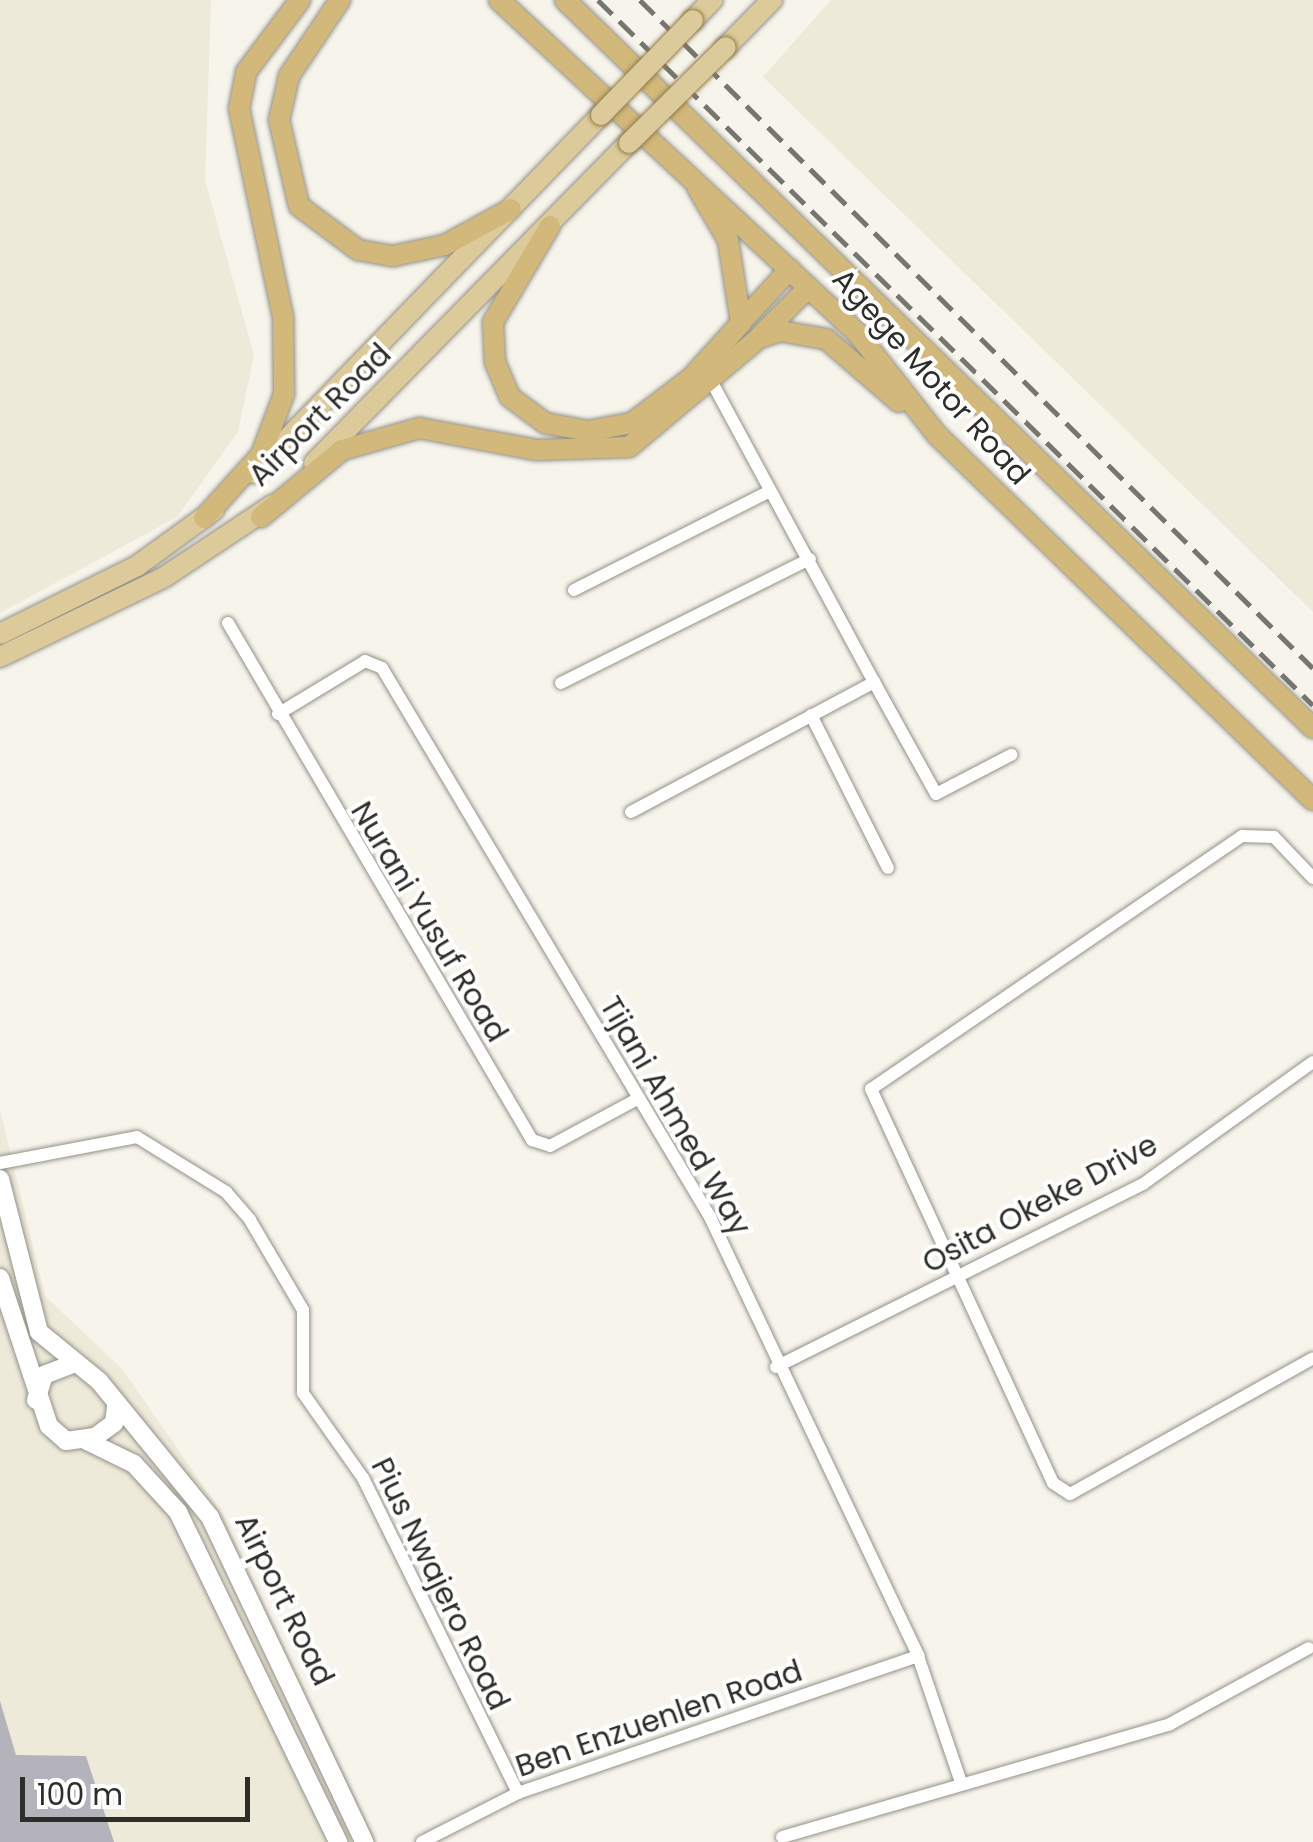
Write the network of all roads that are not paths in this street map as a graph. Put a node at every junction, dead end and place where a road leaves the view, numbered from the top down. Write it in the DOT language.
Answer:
graph roads {
  1 [pos="300,0"];
  2 [pos="340,0"];
  3 [pos="565,0"];
  4 [pos="712,0"];
  5 [pos="772,0"];
  6 [pos="500,2"];
  7 [pos="681,162"];
  8 [pos="511,209"];
  9 [pos="550,226"];
  10 [pos="790,268"];
  11 [pos="810,287"];
  12 [pos="741,322"];
  13 [pos="759,338"];
  14 [pos="713,384"];
  15 [pos="936,435"];
  16 [pos="766,493"];
  17 [pos="262,516"];
  18 [pos="204,518"];
  19 [pos="810,559"];
  20 [pos="574,590"];
  21 [pos="228,624"];
  22 [pos="0,634"];
  23 [pos="0,657"];
  24 [pos="561,682"];
  25 [pos="874,682"];
  26 [pos="278,714"];
  27 [pos="811,715"];
  28 [pos="1313,728"];
  29 [pos="1010,755"];
  30 [pos="1313,800"];
  31 [pos="630,812"];
  32 [pos="888,868"];
  33 [pos="1313,878"];
  34 [pos="1313,1062"];
  35 [pos="639,1098"];
  36 [pos="0,1164"];
  37 [pos="0,1179"];
  38 [pos="0,1278"];
  39 [pos="957,1278"];
  40 [pos="1313,1358"];
  41 [pos="73,1364"];
  42 [pos="776,1368"];
  43 [pos="36,1400"];
  44 [pos="116,1406"];
  45 [pos="85,1440"];
  46 [pos="1309,1648"];
  47 [pos="918,1656"];
  48 [pos="961,1782"];
  49 [pos="518,1793"];
  50 [pos="782,1837"];
  51 [pos="338,1842"];
  52 [pos="364,1842"];
  53 [pos="422,1842"];
  1 -- 18 [label="highway"];
  2 -- 8 [label="highway"];
  3 -- 28 [label="highway, Agege Motor Road"];
  4 -- 8 [label="main road, Airport Road, bridge"];
  5 -- 9 [label="main road, Airport Road, bridge"];
  6 -- 7 [label="highway, Agege Motor Road"];
  7 -- 10 [label="highway, Agege Motor Road"];
  7 -- 12 [label="highway"];
  8 -- 18 [label="main road, Airport Road"];
  9 -- 12 [label="highway"];
  9 -- 17 [label="main road, Airport Road"];
  10 -- 11 [label="highway, Agege Motor Road"];
  10 -- 12 [label="highway"];
  11 -- 13 [label="highway"];
  11 -- 15 [label="highway, Agege Motor Road"];
  13 -- 14 [label="highway"];
  13 -- 15 [label="highway"];
  14 -- 16 [label="street"];
  14 -- 17 [label="highway"];
  15 -- 30 [label="highway, Agege Motor Road"];
  16 -- 19 [label="street"];
  16 -- 20 [label="street"];
  17 -- 23 [label="main road, Airport Road"];
  18 -- 22 [label="main road, Airport Road"];
  19 -- 24 [label="street"];
  19 -- 25 [label="street"];
  21 -- 26 [label="street, Nurani Yusuf Road"];
  25 -- 27 [label="street"];
  25 -- 29 [label="street"];
  26 -- 35 [label="street, Nurani Yusuf Road"];
  26 -- 35 [label="street, Tijani Ahmed Way"];
  27 -- 31 [label="street"];
  27 -- 32 [label="street"];
  33 -- 39 [label="street"];
  34 -- 39 [label="street, Osita Okeke Drive"];
  35 -- 42 [label="street, Tijani Ahmed Way"];
  36 -- 49 [label="street, Pius Nwajero Road"];
  37 -- 41 [label="main road"];
  38 -- 43 [label="main road"];
  39 -- 40 [label="street"];
  39 -- 42 [label="street, Osita Okeke Drive"];
  41 -- 43 [label="main road"];
  41 -- 44 [label="main road"];
  42 -- 47 [label="street, Tijani Ahmed Way"];
  43 -- 45 [label="main road"];
  44 -- 45 [label="main road"];
  44 -- 52 [label="main road, Airport Road"];
  45 -- 51 [label="main road, Airport Road"];
  46 -- 48 [label="street"];
  47 -- 48 [label="street, Tijani Ahmed Way"];
  47 -- 49 [label="street, Ben Enzuenlen Road"];
  48 -- 50 [label="street"];
  49 -- 53 [label="street, Ben Enzuenlen Road"];
}
